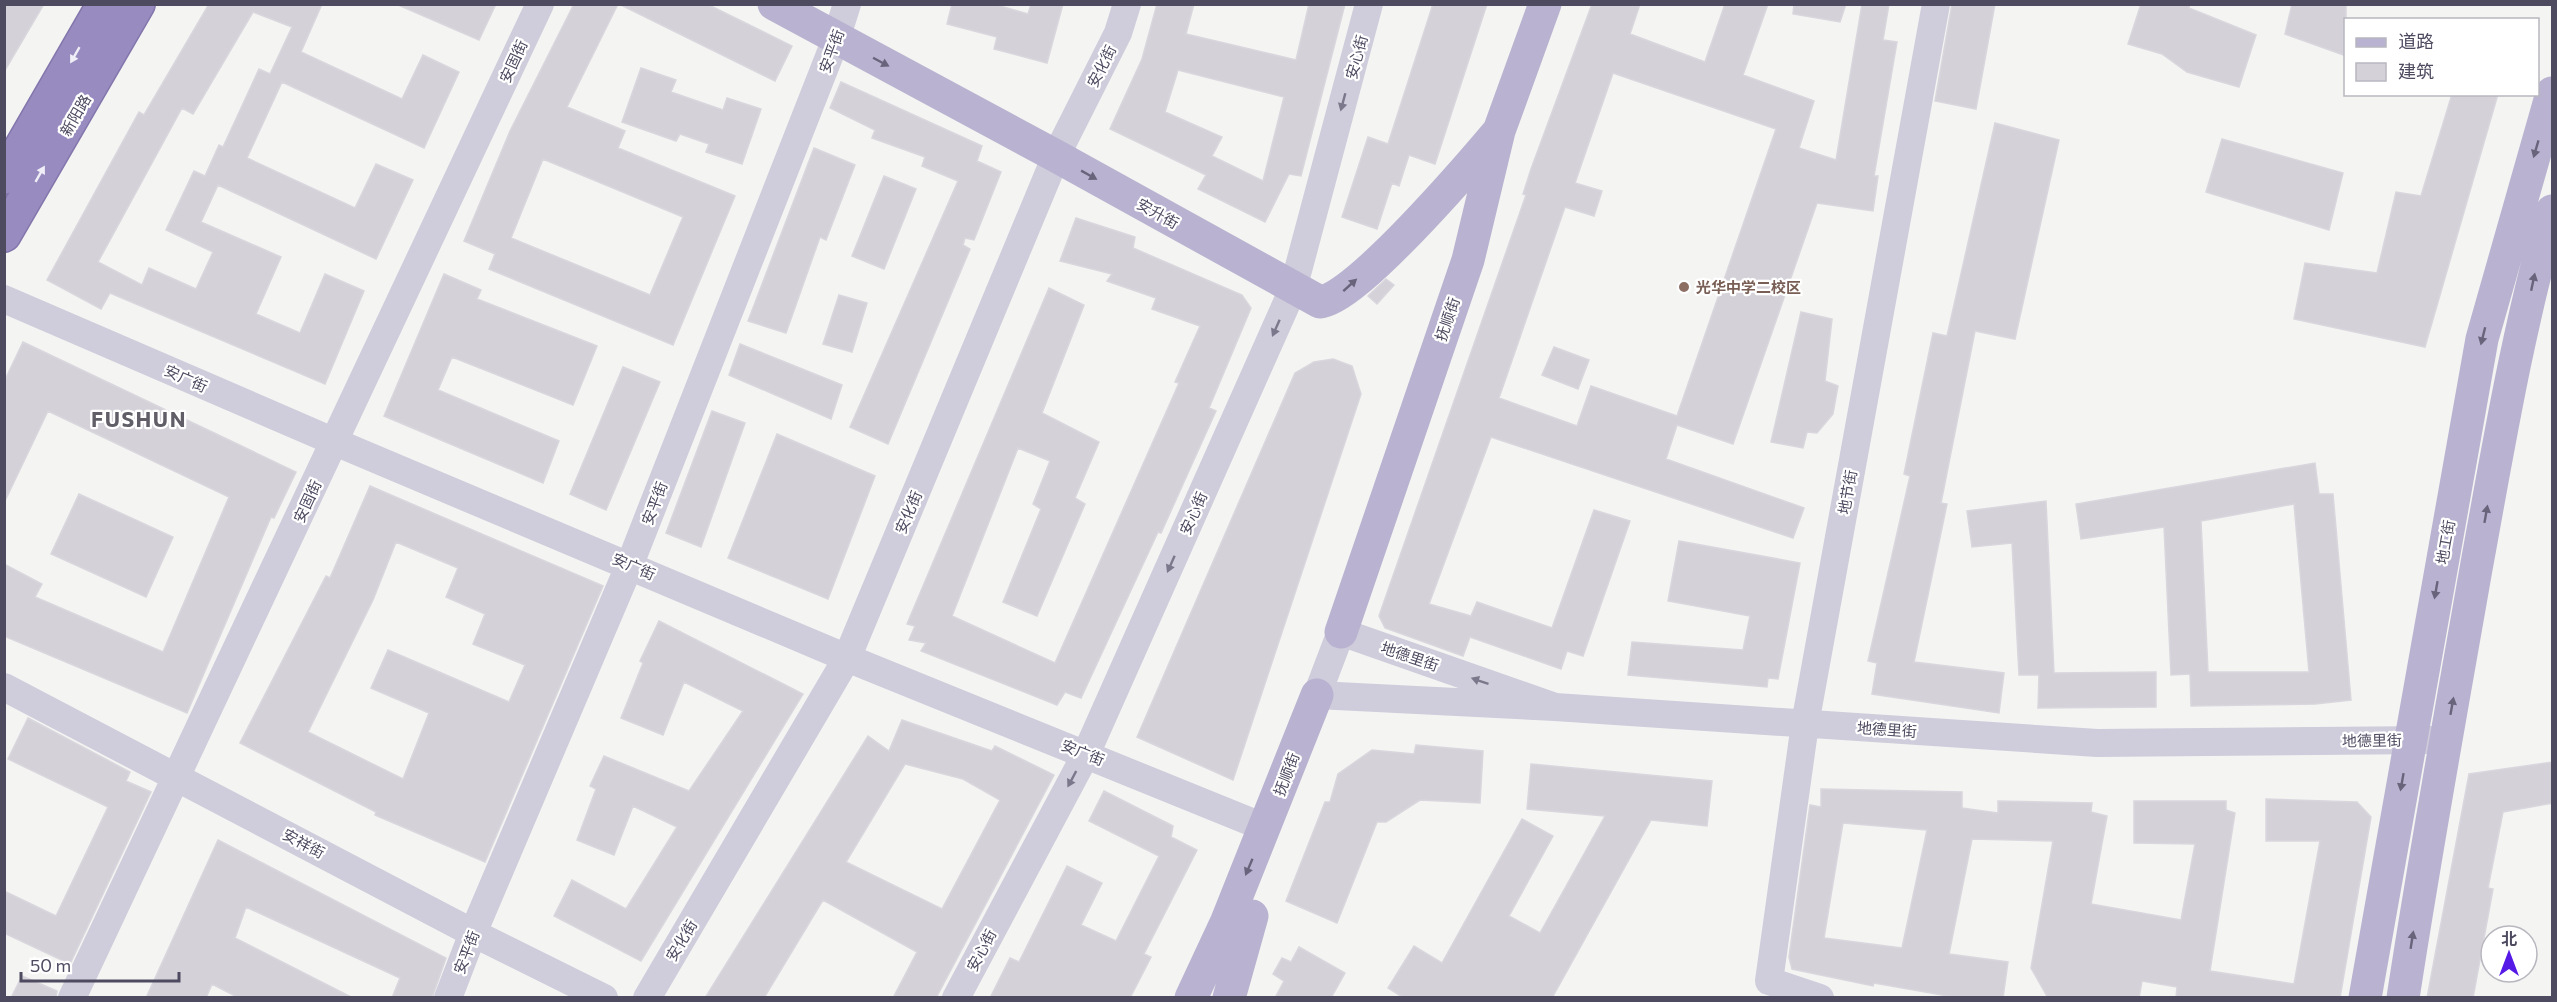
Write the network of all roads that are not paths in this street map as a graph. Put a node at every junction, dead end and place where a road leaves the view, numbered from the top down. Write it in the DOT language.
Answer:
graph roads {
  1 [pos="104,4"];
  2 [pos="138,4"];
  3 [pos="540,4"];
  4 [pos="774,4"];
  5 [pos="847,4"];
  6 [pos="1127,4"];
  7 [pos="1370,4"];
  8 [pos="1545,4"];
  9 [pos="1936,4"];
  10 [pos="836,39"];
  11 [pos="2553,93"];
  12 [pos="1499,130"];
  13 [pos="1056,156"];
  14 [pos="4,177"];
  15 [pos="2553,211"];
  16 [pos="7,235"];
  17 [pos="1293,289"];
  18 [pos="4,299"];
  19 [pos="334,442"];
  20 [pos="630,564"];
  21 [pos="1341,632"];
  22 [pos="847,658"];
  23 [pos="5,687"];
  24 [pos="1317,695"];
  25 [pos="1555,707"];
  26 [pos="1805,724"];
  27 [pos="2409,740"];
  28 [pos="2445,740"];
  29 [pos="1086,753"];
  30 [pos="178,776"];
  31 [pos="1266,828"];
  32 [pos="1252,916"];
  33 [pos="472,933"];
  34 [pos="72,998"];
  35 [pos="448,998"];
  36 [pos="604,998"];
  37 [pos="647,998"];
  38 [pos="956,998"];
  39 [pos="1191,998"];
  40 [pos="1215,998"];
  41 [pos="1229,998"];
  42 [pos="1820,998"];
  43 [pos="2365,998"];
  44 [pos="2403,998"];
  1 -- 14 [label="highway, 新阳路, one-way"];
  16 -- 2 [label="highway, 新阳路, one-way"];
  3 -- 19 [label="street, 安固街"];
  4 -- 10 [label="main road, 安升街"];
  5 -- 10 [label="street, 安平街"];
  6 -- 13 [label="street, 安化街"];
  7 -- 17 [label="street, 安心街, one-way"];
  8 -- 12 [label="main road, 抚顺街"];
  9 -- 26 [label="street, 地节街"];
  10 -- 13 [label="main road, 安升街, one-way"];
  10 -- 20 [label="street, 安平街"];
  11 -- 27 [label="main road, 地工街, one-way"];
  17 -- 12 [label="main road, 安升街, one-way"];
  12 -- 21 [label="main road, 抚顺街"];
  13 -- 17 [label="main road, 安升街, one-way"];
  13 -- 22 [label="street, 安化街"];
  28 -- 15 [label="main road, one-way"];
  17 -- 29 [label="street, 安心街, one-way"];
  18 -- 19 [label="street, 安广街"];
  19 -- 20 [label="street, 安广街"];
  19 -- 30 [label="street, 安固街"];
  20 -- 22 [label="street, 安广街"];
  20 -- 33 [label="street, 安平街"];
  21 -- 24 [label="street"];
  25 -- 21 [label="street, 地德里街, one-way"];
  22 -- 29 [label="street, 安广街"];
  22 -- 37 [label="street, 安化街"];
  23 -- 30 [label="street, 安祥街"];
  24 -- 25 [label="street"];
  24 -- 31 [label="main road, 抚顺街"];
  24 -- 32 [label="main road, 抚顺街"];
  25 -- 26 [label="street, 地德里街"];
  26 -- 27 [label="street, 地德里街"];
  26 -- 42 [label="street, 地节街"];
  27 -- 28 [label="street, 地德里街"];
  27 -- 43 [label="main road, 地工街, one-way"];
  44 -- 28 [label="main road, one-way"];
  29 -- 31 [label="street, 安广街"];
  29 -- 38 [label="street, 安心街, one-way"];
  30 -- 33 [label="street, 安祥街"];
  30 -- 34 [label="street, 安固街"];
  31 -- 39 [label="main road, 抚顺街, one-way"];
  32 -- 40 [label="main road, 抚顺街"];
  32 -- 41 [label="main road, 抚顺街"];
  33 -- 35 [label="street, 安平街"];
  33 -- 36 [label="street, 安祥街"];
}
